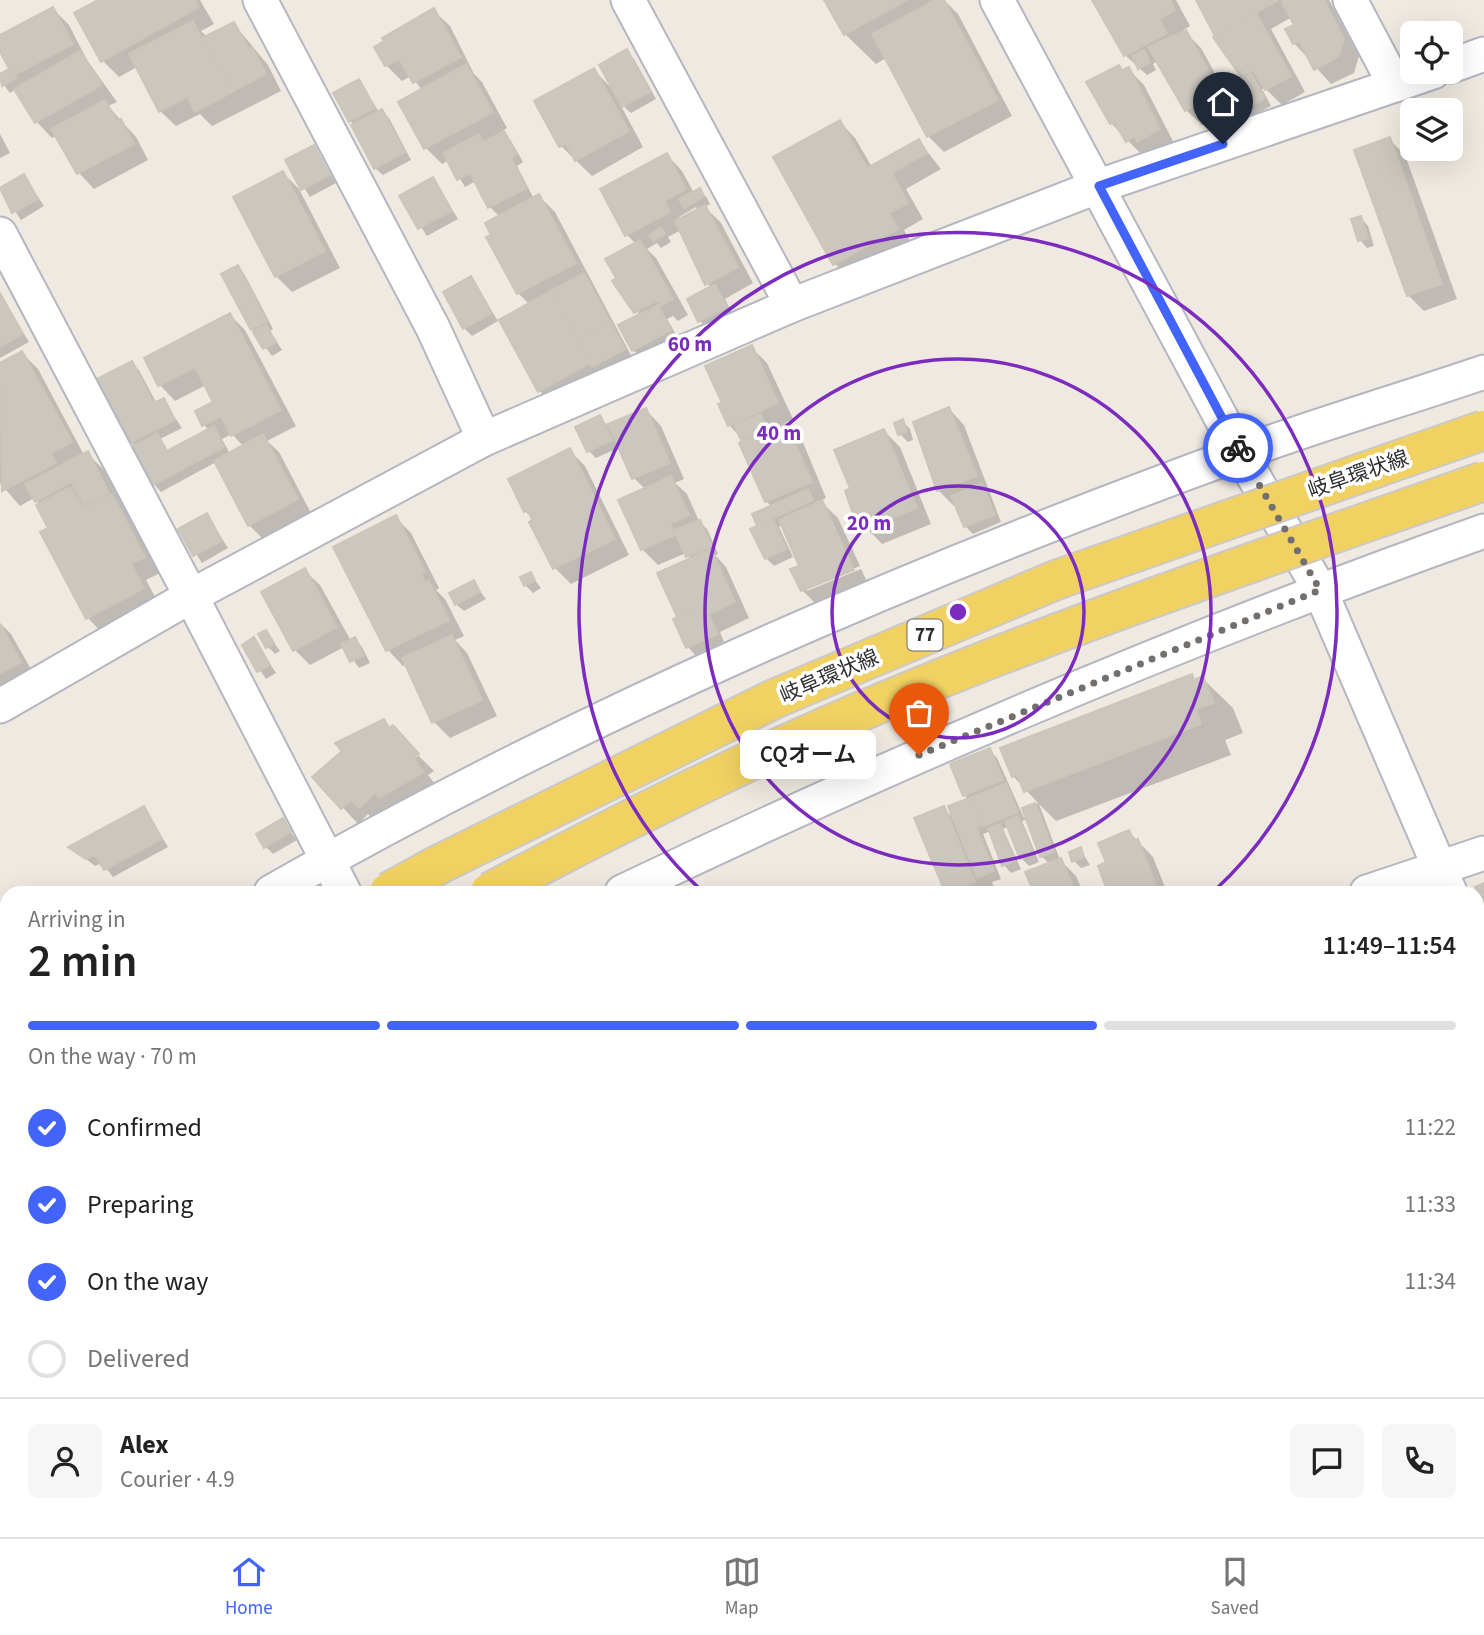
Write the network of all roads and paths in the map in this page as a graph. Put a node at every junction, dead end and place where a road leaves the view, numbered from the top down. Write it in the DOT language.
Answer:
graph roads {
  1 [pos="260,0"];
  2 [pos="628,0"];
  3 [pos="997,0"];
  4 [pos="1350,0"];
  5 [pos="1484,54"];
  6 [pos="1463,62"];
  7 [pos="1400,83"];
  8 [pos="1395,85"];
  9 [pos="1099,186"];
  10 [pos="0,234"];
  11 [pos="792,305"];
  12 [pos="1484,372"];
  13 [pos="1484,430"];
  14 [pos="484,439"];
  15 [pos="1240,453"];
  16 [pos="1484,481"];
  17 [pos="1484,531"];
  18 [pos="1320,590"];
  19 [pos="191,596"];
  20 [pos="0,706"];
  21 [pos="1484,853"];
  22 [pos="325,861"];
  23 [pos="1445,880"];
  24 [pos="281,886"];
  25 [pos="340,886"];
  26 [pos="399,886"];
  27 [pos="501,886"];
  28 [pos="635,886"];
  29 [pos="1406,886"];
  1 -- 14 [label="street"];
  2 -- 11 [label="street"];
  3 -- 9 [label="street"];
  4 -- 8 [label="street"];
  5 -- 6 [label="street"];
  7 -- 8 [label="street"];
  8 -- 9 [label="street"];
  9 -- 11 [label="street"];
  9 -- 15 [label="street"];
  10 -- 19 [label="street"];
  11 -- 14 [label="street"];
  12 -- 15 [label="street"];
  13 -- 26 [label="main road, 岐阜環状線 / 77, bridge"];
  14 -- 19 [label="street"];
  15 -- 18 [label="street"];
  15 -- 22 [label="street"];
  16 -- 27 [label="main road, 77, bridge"];
  17 -- 18 [label="street"];
  18 -- 23 [label="street"];
  18 -- 28 [label="street"];
  19 -- 20 [label="street"];
  19 -- 22 [label="street"];
  21 -- 23 [label="street"];
  22 -- 24 [label="street"];
  22 -- 25 [label="street"];
  23 -- 29 [label="street"];
}
